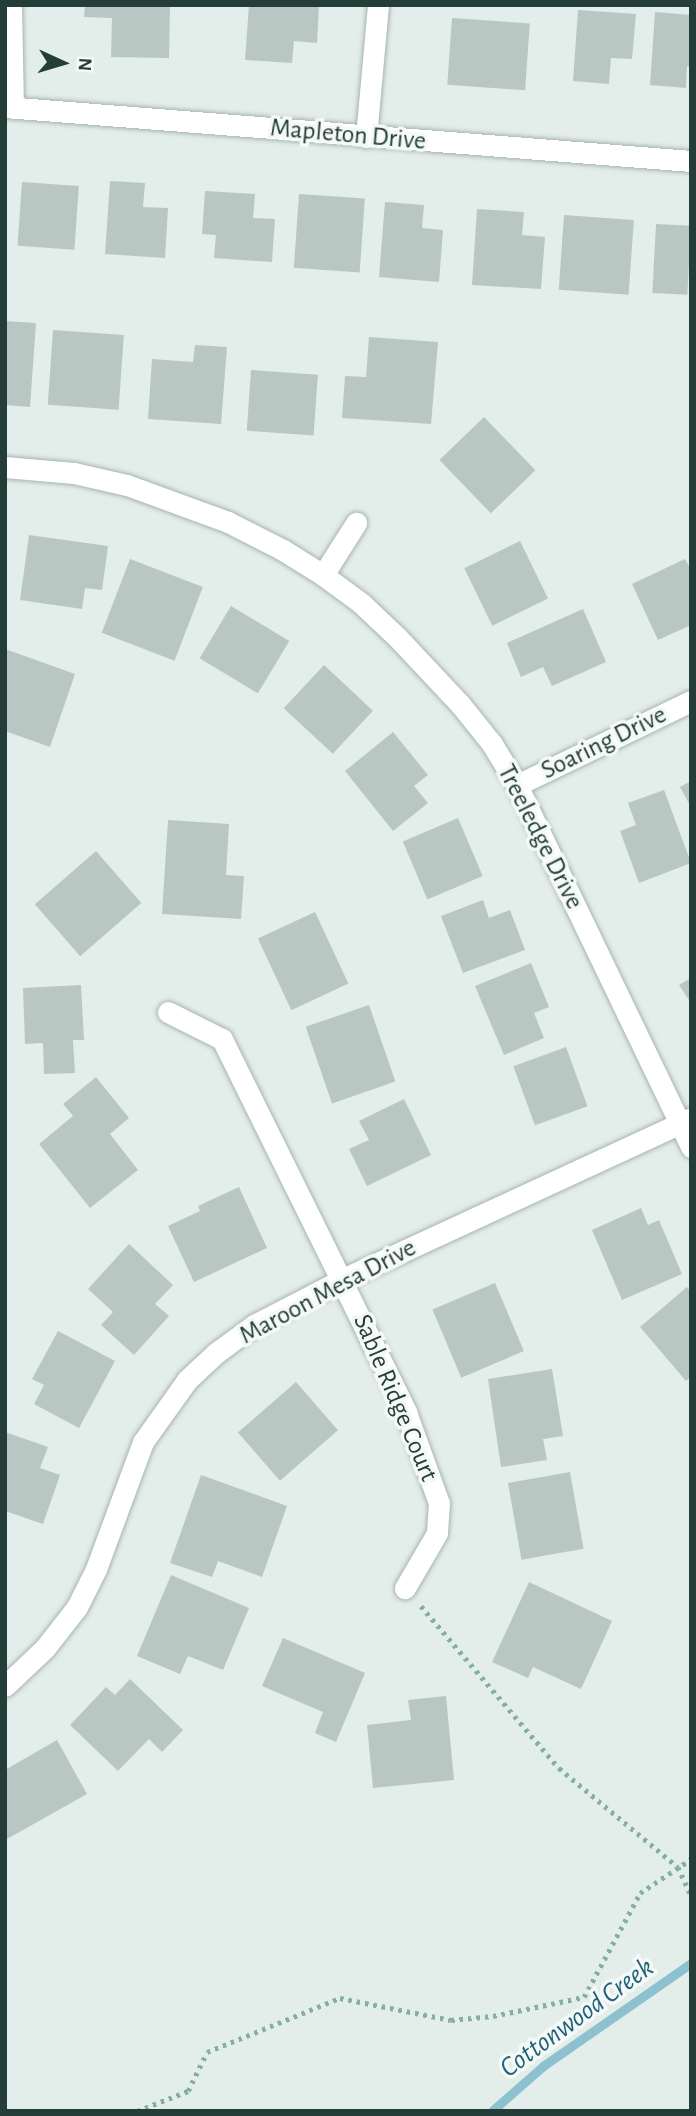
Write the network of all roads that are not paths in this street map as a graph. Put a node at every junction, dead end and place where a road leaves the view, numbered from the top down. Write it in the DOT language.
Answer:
graph roads {
  1 [pos="11,5"];
  2 [pos="378,5"];
  3 [pos="9,107"];
  4 [pos="366,137"];
  5 [pos="691,161"];
  6 [pos="5,467"];
  7 [pos="356,523"];
  8 [pos="323,575"];
  9 [pos="691,701"];
  10 [pos="517,785"];
  11 [pos="168,1012"];
  12 [pos="685,1120"];
  13 [pos="691,1147"];
  14 [pos="343,1279"];
  15 [pos="405,1588"];
  16 [pos="5,1686"];
  1 -- 3 [label="street"];
  2 -- 4 [label="street"];
  3 -- 4 [label="street, Mapleton Drive"];
  4 -- 5 [label="street, Mapleton Drive"];
  6 -- 8 [label="street, Treeledge Drive"];
  7 -- 8 [label="street"];
  8 -- 10 [label="street, Treeledge Drive"];
  9 -- 10 [label="street, Soaring Drive"];
  10 -- 12 [label="street, Treeledge Drive"];
  11 -- 14 [label="street, Sable Ridge Court"];
  12 -- 13 [label="street, Treeledge Drive"];
  12 -- 14 [label="street, Maroon Mesa Drive"];
  14 -- 15 [label="street, Sable Ridge Court"];
  14 -- 16 [label="street, Maroon Mesa Drive"];
}
